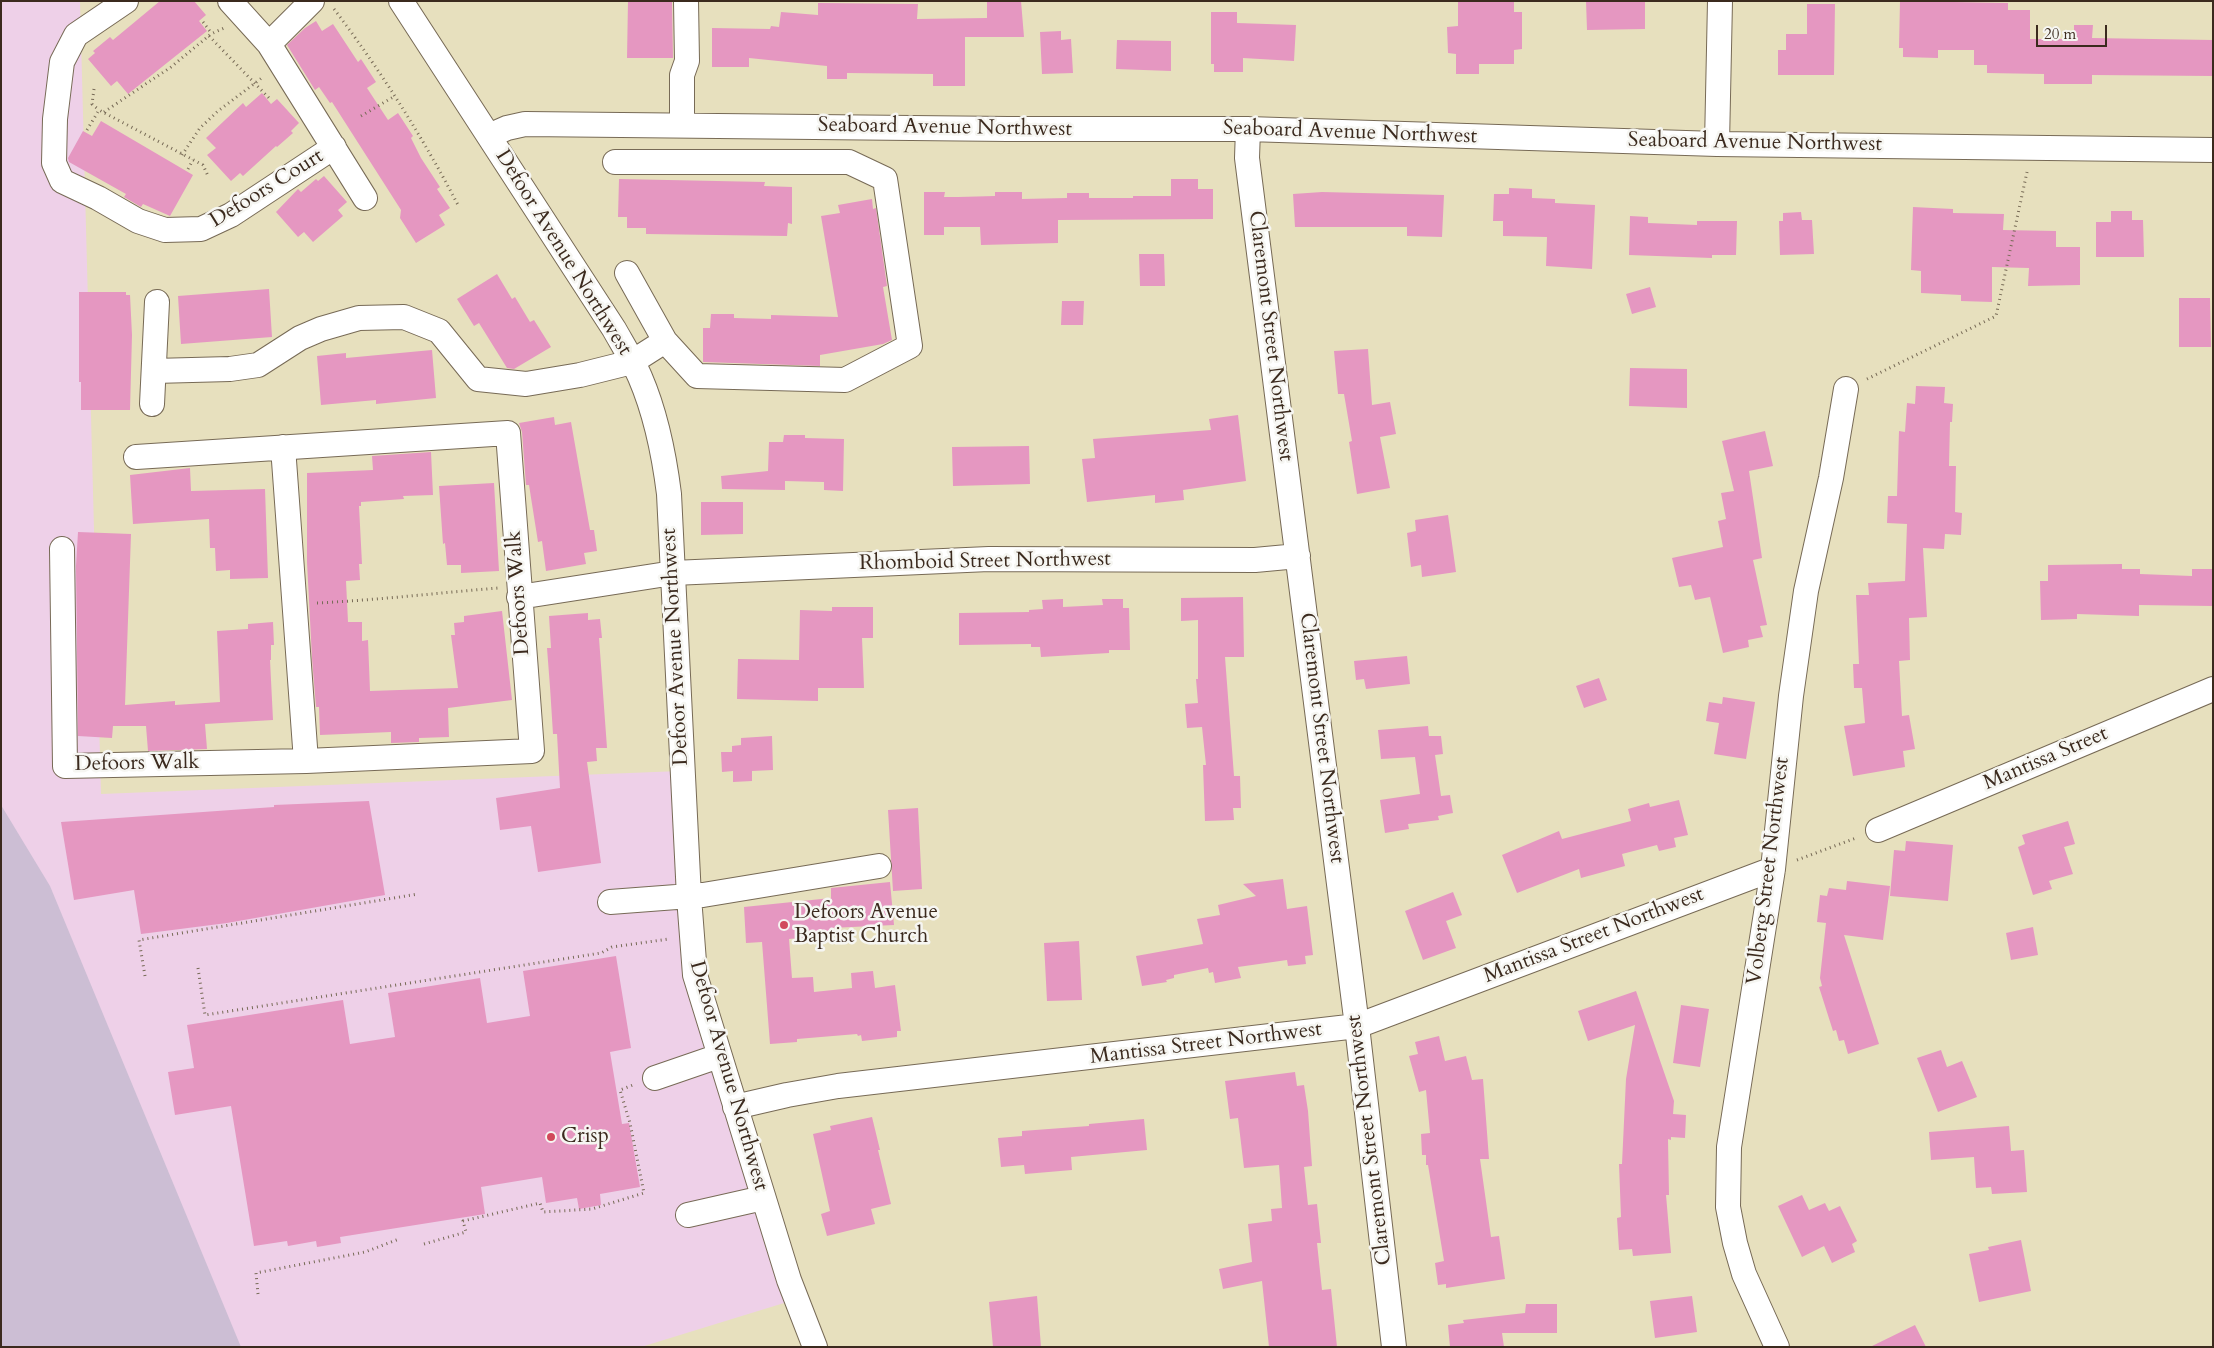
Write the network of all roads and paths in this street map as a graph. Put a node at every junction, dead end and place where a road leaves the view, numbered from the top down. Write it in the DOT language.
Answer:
graph roads {
  1 [pos="126,1"];
  2 [pos="400,1"];
  3 [pos="686,1"];
  4 [pos="1720,1"];
  5 [pos="320,2"];
  6 [pos="237,9"];
  7 [pos="202,22"];
  8 [pos="210,35"];
  9 [pos="277,58"];
  10 [pos="256,84"];
  11 [pos="94,90"];
  12 [pos="395,96"];
  13 [pos="269,98"];
  14 [pos="98,110"];
  15 [pos="104,112"];
  16 [pos="361,116"];
  17 [pos="682,125"];
  18 [pos="831,126"];
  19 [pos="1248,129"];
  20 [pos="87,130"];
  21 [pos="489,136"];
  22 [pos="1717,144"];
  23 [pos="334,147"];
  24 [pos="2032,148"];
  25 [pos="2213,150"];
  26 [pos="181,155"];
  27 [pos="193,160"];
  28 [pos="615,162"];
  29 [pos="832,162"];
  30 [pos="188,169"];
  31 [pos="208,176"];
  32 [pos="366,198"];
  33 [pos="458,205"];
  34 [pos="627,273"];
  35 [pos="157,302"];
  36 [pos="665,341"];
  37 [pos="632,362"];
  38 [pos="154,371"];
  39 [pos="1846,390"];
  40 [pos="152,404"];
  41 [pos="283,447"];
  42 [pos="136,458"];
  43 [pos="62,549"];
  44 [pos="1298,556"];
  45 [pos="673,573"];
  46 [pos="519,592"];
  47 [pos="294,604"];
  48 [pos="2213,689"];
  49 [pos="306,761"];
  50 [pos="1878,830"];
  51 [pos="879,866"];
  52 [pos="1772,869"];
  53 [pos="418,894"];
  54 [pos="689,897"];
  55 [pos="610,902"];
  56 [pos="670,939"];
  57 [pos="198,968"];
  58 [pos="145,976"];
  59 [pos="1358,1026"];
  60 [pos="719,1056"];
  61 [pos="655,1078"];
  62 [pos="734,1108"];
  63 [pos="763,1198"];
  64 [pos="688,1215"];
  65 [pos="399,1239"];
  66 [pos="424,1244"];
  67 [pos="258,1294"];
  68 [pos="815,1347"];
  69 [pos="1394,1347"];
  70 [pos="1777,1347"];
  1 -- 23 [label="street, Defoors Court"];
  2 -- 21 [label="street, Defoor Avenue Northwest"];
  3 -- 17 [label="street"];
  4 -- 22 [label="street"];
  5 -- 9 [label="street"];
  5 -- 12 [label="path"];
  6 -- 8 [label="path"];
  6 -- 9 [label="street"];
  7 -- 8 [label="path"];
  8 -- 10 [label="path"];
  8 -- 15 [label="path"];
  9 -- 10 [label="path"];
  9 -- 23 [label="street"];
  10 -- 13 [label="path"];
  10 -- 26 [label="path"];
  11 -- 14 [label="path"];
  12 -- 16 [label="path"];
  12 -- 33 [label="path"];
  14 -- 15 [label="path"];
  14 -- 20 [label="path"];
  15 -- 26 [label="path"];
  17 -- 18 [label="street, Seaboard Avenue Northwest"];
  17 -- 21 [label="street, Seaboard Avenue Northwest"];
  18 -- 19 [label="street, Seaboard Avenue Northwest"];
  18 -- 29 [label="street"];
  19 -- 22 [label="street, Seaboard Avenue Northwest"];
  19 -- 44 [label="street, Claremont Street Northwest"];
  21 -- 37 [label="street, Defoor Avenue Northwest"];
  22 -- 24 [label="street, Seaboard Avenue Northwest"];
  23 -- 32 [label="street"];
  24 -- 25 [label="street, Seaboard Avenue Northwest"];
  24 -- 39 [label="path"];
  26 -- 27 [label="path"];
  27 -- 30 [label="path"];
  27 -- 31 [label="path"];
  28 -- 29 [label="street"];
  29 -- 36 [label="street"];
  34 -- 36 [label="street"];
  35 -- 38 [label="street"];
  36 -- 37 [label="street"];
  37 -- 38 [label="street"];
  37 -- 45 [label="street, Defoor Avenue Northwest"];
  38 -- 40 [label="street"];
  39 -- 52 [label="street, Volberg Street Northwest"];
  41 -- 42 [label="street, Defoors Walk"];
  41 -- 46 [label="street, Defoors Walk"];
  41 -- 47 [label="street"];
  43 -- 49 [label="street, Defoors Walk"];
  44 -- 45 [label="street, Rhomboid Street Northwest"];
  44 -- 59 [label="street, Claremont Street Northwest"];
  45 -- 46 [label="street, Rhomboid Street Northwest"];
  45 -- 54 [label="street, Defoor Avenue Northwest"];
  46 -- 47 [label="path"];
  46 -- 49 [label="street, Defoors Walk"];
  47 -- 49 [label="street"];
  48 -- 50 [label="street, Mantissa Street"];
  50 -- 52 [label="path"];
  51 -- 54 [label="street"];
  52 -- 59 [label="street, Mantissa Street Northwest"];
  52 -- 70 [label="street, Volberg Street Northwest"];
  53 -- 58 [label="path"];
  54 -- 55 [label="street"];
  54 -- 60 [label="street, Defoor Avenue Northwest"];
  56 -- 57 [label="path"];
  59 -- 62 [label="street, Mantissa Street Northwest"];
  59 -- 69 [label="street, Claremont Street Northwest"];
  60 -- 61 [label="street"];
  60 -- 62 [label="street, Defoor Avenue Northwest"];
  61 -- 66 [label="path"];
  62 -- 63 [label="street, Defoor Avenue Northwest"];
  63 -- 64 [label="street"];
  63 -- 68 [label="street, Defoor Avenue Northwest"];
  65 -- 67 [label="path"];
}
